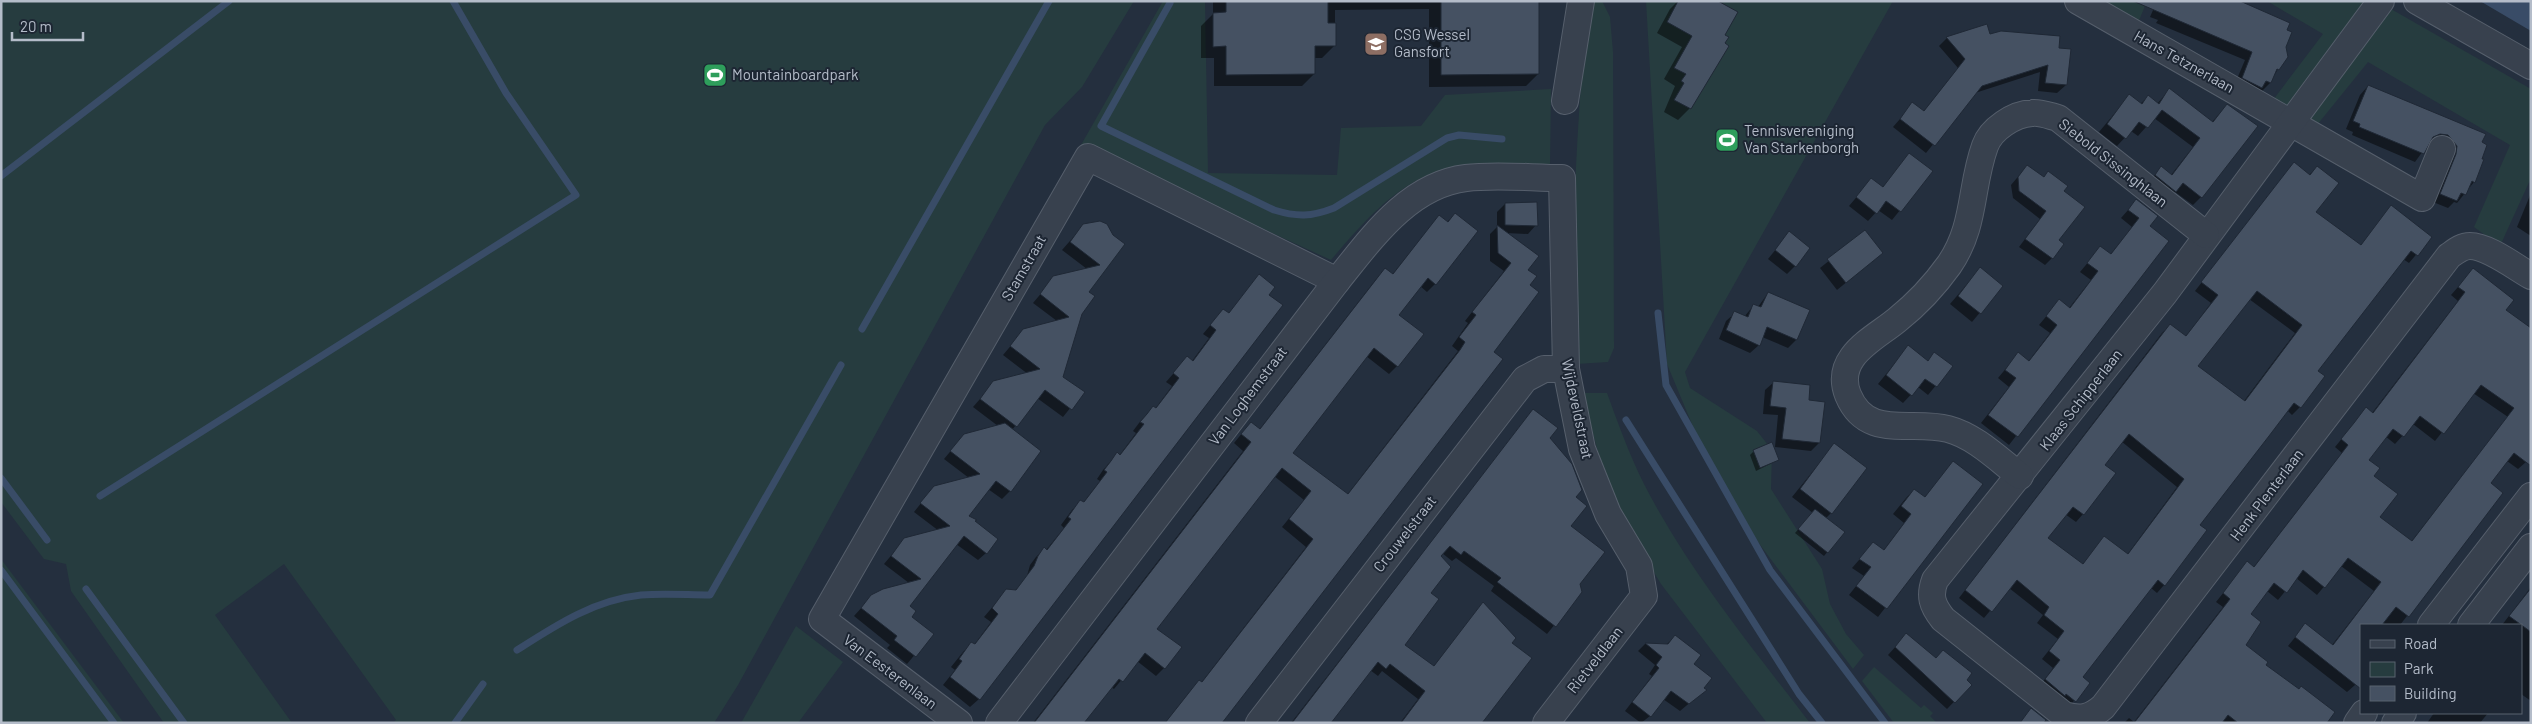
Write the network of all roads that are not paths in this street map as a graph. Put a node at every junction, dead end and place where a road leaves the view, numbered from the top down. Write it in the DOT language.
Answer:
graph roads {
  1 [pos="1581,1"];
  2 [pos="2078,1"];
  3 [pos="2381,1"];
  4 [pos="2417,1"];
  5 [pos="2531,66"];
  6 [pos="1565,101"];
  7 [pos="2291,122"];
  8 [pos="2442,149"];
  9 [pos="1562,178"];
  10 [pos="2206,235"];
  11 [pos="2531,276"];
  12 [pos="1336,281"];
  13 [pos="1566,369"];
  14 [pos="2020,476"];
  15 [pos="2531,496"];
  16 [pos="2531,547"];
  17 [pos="1644,596"];
  18 [pos="822,619"];
  19 [pos="2433,624"];
  20 [pos="2472,624"];
  21 [pos="2000,664"];
  22 [pos="958,723"];
  23 [pos="999,723"];
  24 [pos="1258,723"];
  25 [pos="1546,723"];
  1 -- 6 [label="street"];
  2 -- 7 [label="street, Hans Tetznerlaan"];
  3 -- 7 [label="street, Klaas Schipperlaan"];
  4 -- 5 [label="street"];
  7 -- 8 [label="street"];
  7 -- 10 [label="street, Klaas Schipperlaan"];
  9 -- 12 [label="street, Van Loghemstraat"];
  9 -- 13 [label="street, Wijdeveldstraat"];
  10 -- 14 [label="street, Klaas Schipperlaan"];
  10 -- 14 [label="street, Siebold Sissinghlaan"];
  11 -- 21 [label="street, Henk Plenterlaan"];
  12 -- 18 [label="street, Stamstraat"];
  12 -- 23 [label="street, Van Loghemstraat"];
  13 -- 17 [label="street, Wijdeveldstraat"];
  13 -- 24 [label="street, Crouwelstraat"];
  14 -- 21 [label="street, Klaas Schipperlaan"];
  15 -- 19 [label="street"];
  16 -- 20 [label="street"];
  17 -- 25 [label="street, Rietveldlaan"];
  18 -- 22 [label="street, Van Eesterenlaan"];
}
